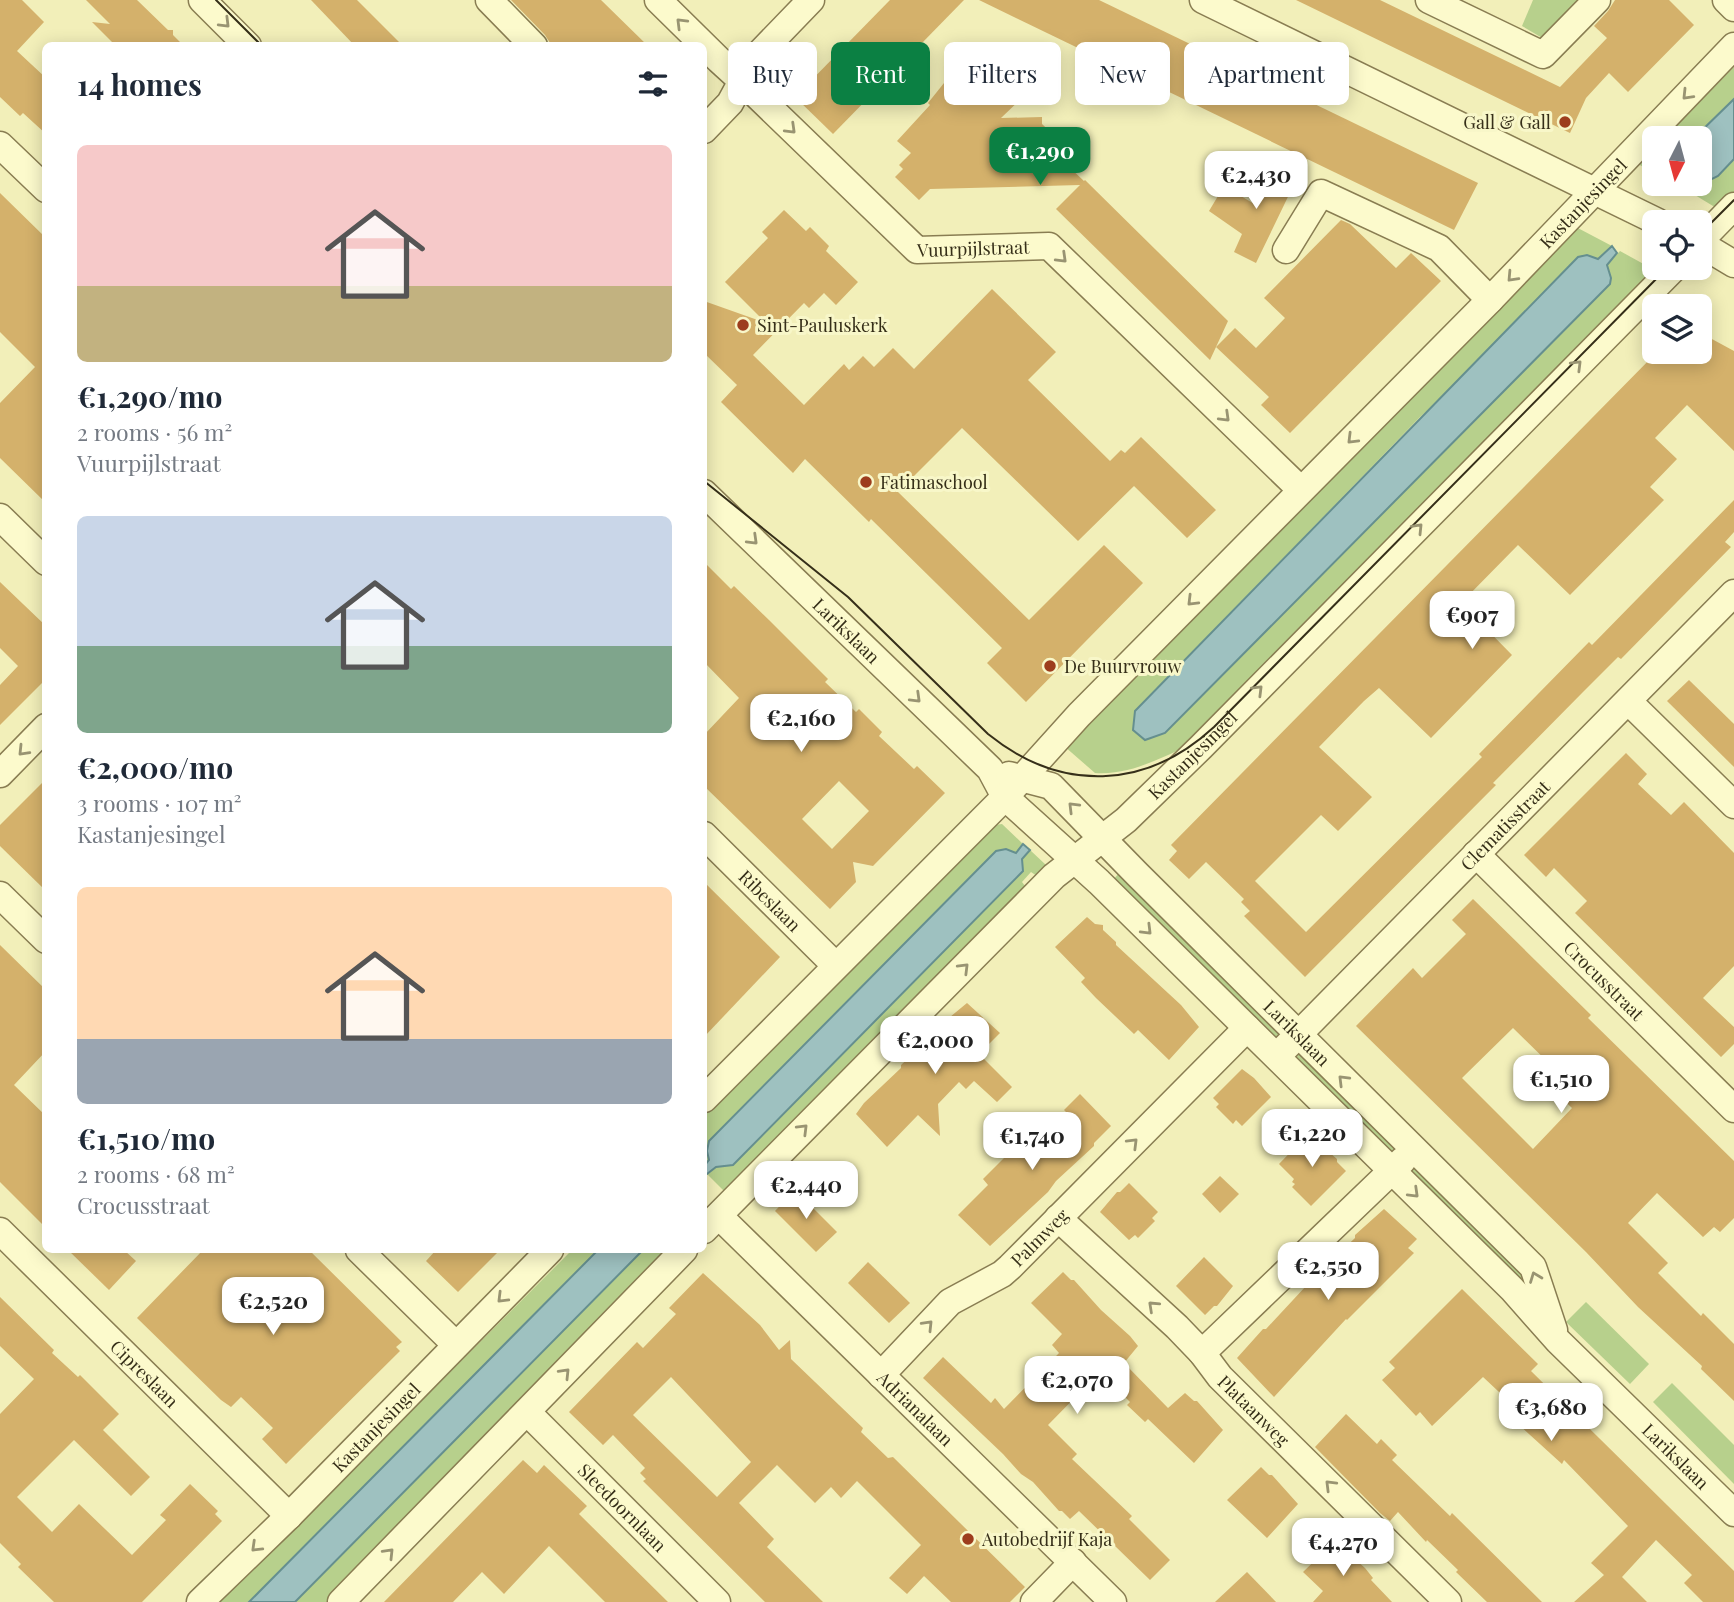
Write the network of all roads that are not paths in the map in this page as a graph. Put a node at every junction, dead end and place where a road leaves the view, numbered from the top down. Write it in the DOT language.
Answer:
graph roads {
  1 [pos="202,0"];
  2 [pos="489,0"];
  3 [pos="658,0"];
  4 [pos="811,0"];
  5 [pos="1203,0"];
  6 [pos="1429,0"];
  7 [pos="1597,0"];
  8 [pos="1726,0"];
  9 [pos="1734,8"];
  10 [pos="244,42"];
  11 [pos="530,42"];
  12 [pos="701,42"];
  13 [pos="770,42"];
  14 [pos="1734,46"];
  15 [pos="707,48"];
  16 [pos="728,68"];
  17 [pos="728,105"];
  18 [pos="767,105"];
  19 [pos="707,127"];
  20 [pos="0,145"];
  21 [pos="42,184"];
  22 [pos="1595,190"];
  23 [pos="1734,206"];
  24 [pos="1642,214"];
  25 [pos="1712,229"];
  26 [pos="1286,250"];
  27 [pos="1712,251"];
  28 [pos="1734,264"];
  29 [pos="1662,280"];
  30 [pos="1490,300"];
  31 [pos="1301,490"];
  32 [pos="707,496"];
  33 [pos="0,517"];
  34 [pos="42,558"];
  35 [pos="1734,593"];
  36 [pos="1628,701"];
  37 [pos="42,731"];
  38 [pos="0,774"];
  39 [pos="1013,788"];
  40 [pos="1734,806"];
  41 [pos="707,838"];
  42 [pos="1104,839"];
  43 [pos="1476,854"];
  44 [pos="1074,860"];
  45 [pos="0,895"];
  46 [pos="42,936"];
  47 [pos="835,965"];
  48 [pos="1247,1028"];
  49 [pos="1297,1035"];
  50 [pos="1276,1058"];
  51 [pos="707,1096"];
  52 [pos="1734,1109"];
  53 [pos="1415,1150"];
  54 [pos="1390,1170"];
  55 [pos="1059,1218"];
  56 [pos="711,1223"];
  57 [pos="0,1231"];
  58 [pos="362,1253"];
  59 [pos="547,1253"];
  60 [pos="681,1253"];
  61 [pos="1558,1341"];
  62 [pos="456,1345"];
  63 [pos="1202,1353"];
  64 [pos="881,1374"];
  65 [pos="527,1412"];
  66 [pos="1734,1513"];
  67 [pos="289,1516"];
  68 [pos="1073,1562"];
  69 [pos="200,1602"];
  70 [pos="341,1602"];
  71 [pos="717,1602"];
  72 [pos="1034,1602"];
  73 [pos="1113,1602"];
  74 [pos="1448,1602"];
  1 -- 10 [label="street, one-way"];
  2 -- 11 [label="street"];
  12 -- 3 [label="street, Vuurpijlstraat, one-way"];
  4 -- 13 [label="street"];
  5 -- 22 [label="street"];
  6 -- 7 [label="street"];
  8 -- 9 [label="street"];
  14 -- 22 [label="street, Kastanjesingel, one-way"];
  16 -- 15 [label="street, Vuurpijlstraat, one-way"];
  17 -- 19 [label="street"];
  18 -- 31 [label="street, Vuurpijlstraat, one-way"];
  20 -- 21 [label="street"];
  22 -- 24 [label="street"];
  22 -- 30 [label="street, Kastanjesingel, one-way"];
  23 -- 25 [label="street"];
  26 -- 30 [label="street"];
  27 -- 28 [label="street"];
  42 -- 29 [label="street, Kastanjesingel, one-way"];
  30 -- 31 [label="street, Kastanjesingel, one-way"];
  31 -- 39 [label="street, Kastanjesingel, one-way"];
  32 -- 39 [label="street, Larikslaan, one-way"];
  33 -- 34 [label="street"];
  35 -- 36 [label="street, Clematisstraat"];
  36 -- 40 [label="street"];
  36 -- 43 [label="street, Clematisstraat"];
  37 -- 38 [label="street, one-way"];
  42 -- 39 [label="street, Larikslaan, one-way"];
  39 -- 44 [label="street, Larikslaan"];
  39 -- 47 [label="street, Kastanjesingel"];
  41 -- 47 [label="street, Ribeslaan"];
  42 -- 44 [label="street, Kastanjesingel"];
  42 -- 49 [label="street, Larikslaan"];
  43 -- 49 [label="street, Clematisstraat"];
  43 -- 52 [label="street, Crocusstraat"];
  44 -- 48 [label="street, Larikslaan, one-way"];
  56 -- 44 [label="street, Kastanjesingel, one-way"];
  45 -- 46 [label="street"];
  47 -- 51 [label="street, Kastanjesingel"];
  48 -- 50 [label="street, Larikslaan"];
  55 -- 48 [label="street, Palmweg, one-way"];
  49 -- 50 [label="street, Clematisstraat"];
  53 -- 49 [label="street, Larikslaan, one-way"];
  50 -- 54 [label="street, Larikslaan"];
  53 -- 54 [label="street"];
  61 -- 53 [label="street, Larikslaan, one-way"];
  54 -- 61 [label="street, Larikslaan, one-way"];
  54 -- 63 [label="street"];
  63 -- 55 [label="street, Plataanweg, one-way"];
  64 -- 55 [label="street, Palmweg, one-way"];
  56 -- 64 [label="street, Adrianalaan"];
  57 -- 67 [label="street, Cipreslaan"];
  58 -- 62 [label="street"];
  59 -- 62 [label="street, Kastanjesingel, one-way"];
  65 -- 60 [label="street, one-way"];
  61 -- 66 [label="street, Larikslaan"];
  62 -- 67 [label="street, Kastanjesingel"];
  74 -- 63 [label="street, Plataanweg, one-way"];
  64 -- 68 [label="street, Adrianalaan"];
  70 -- 65 [label="street, one-way"];
  65 -- 71 [label="street, Sleedoornlaan"];
  67 -- 69 [label="street, Kastanjesingel, one-way"];
  68 -- 72 [label="street"];
  68 -- 73 [label="street, Adrianalaan"];
}
